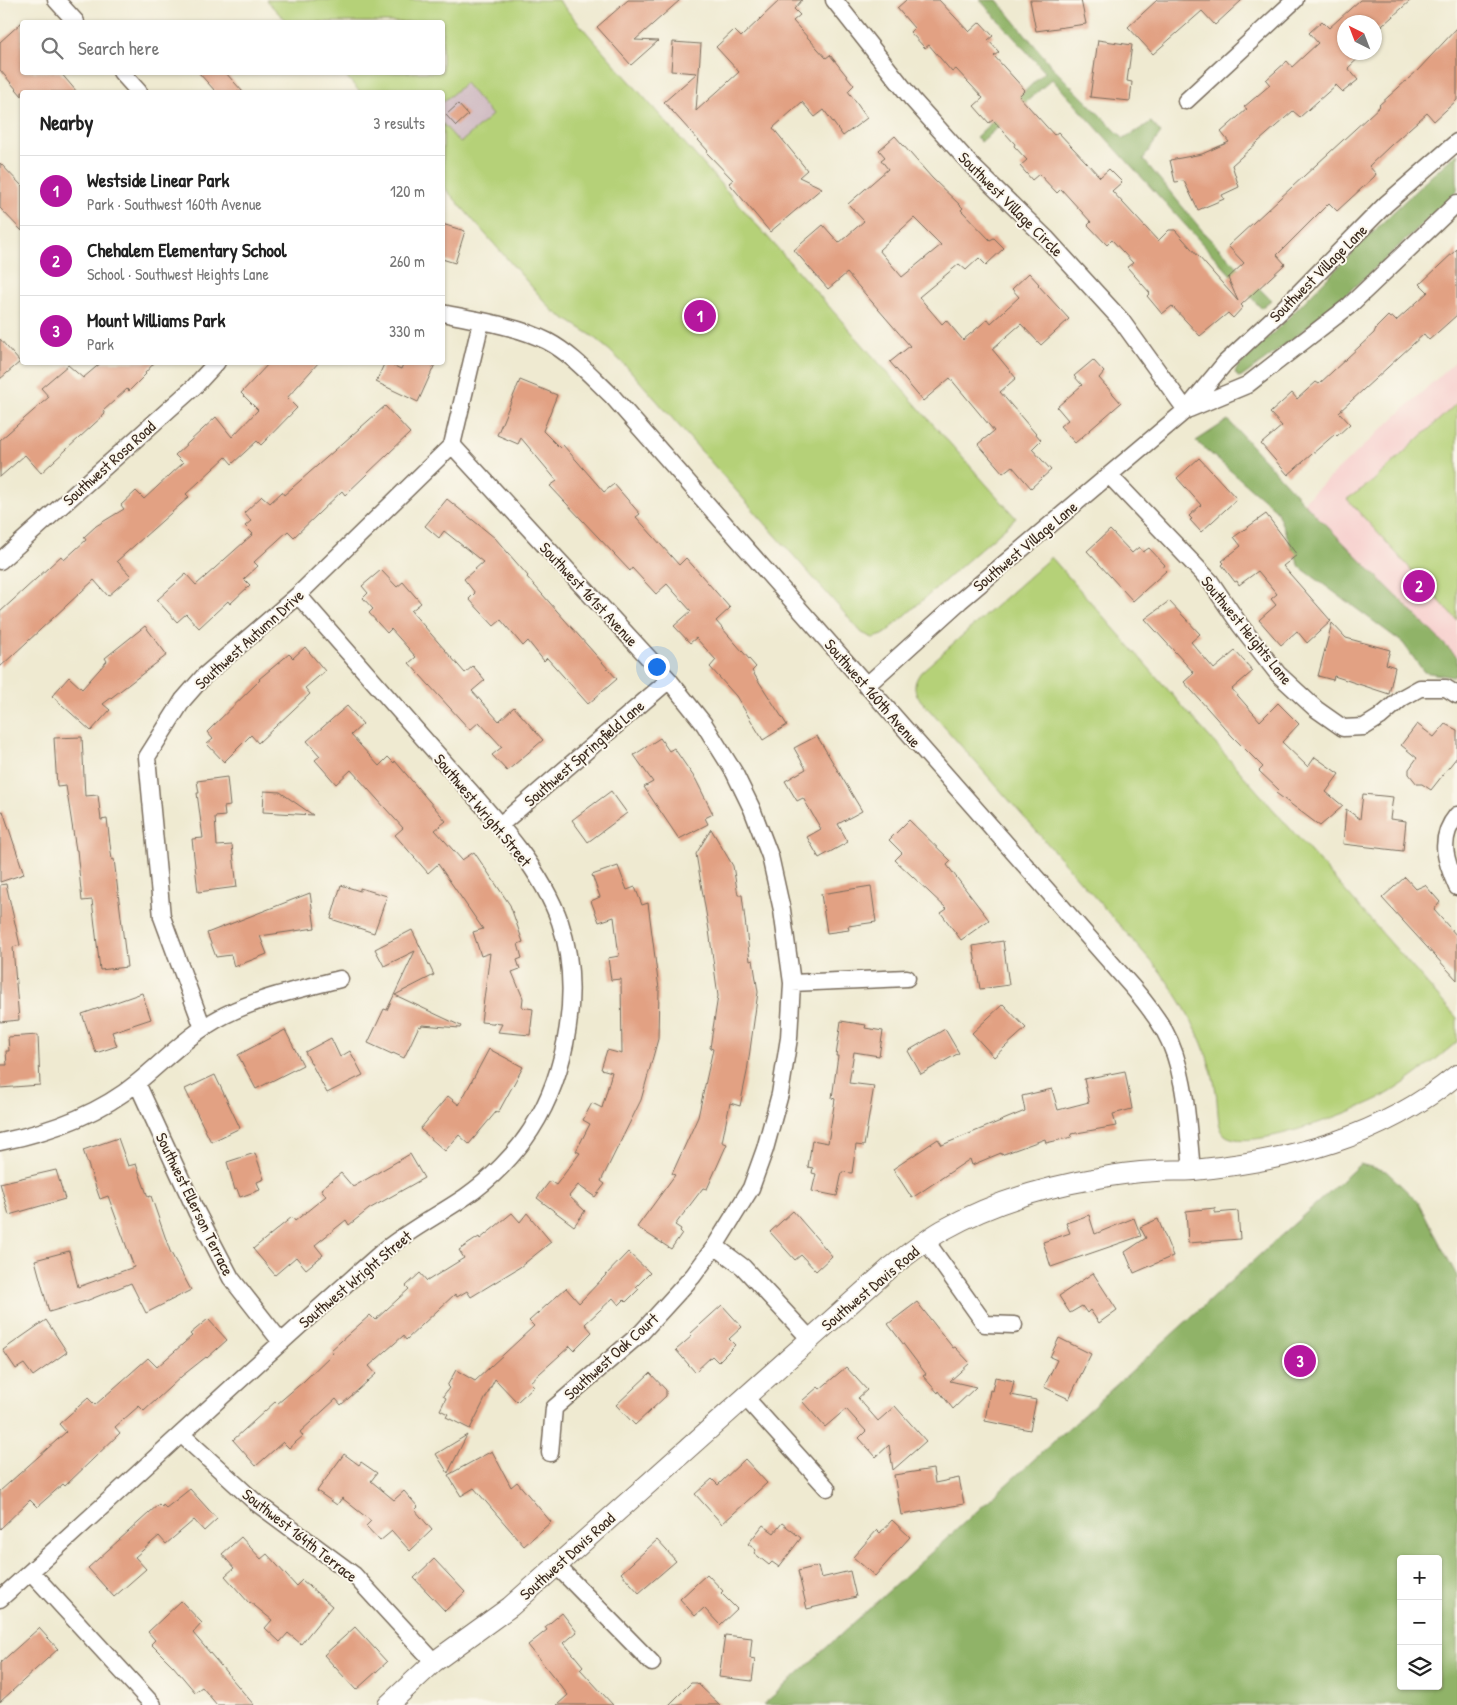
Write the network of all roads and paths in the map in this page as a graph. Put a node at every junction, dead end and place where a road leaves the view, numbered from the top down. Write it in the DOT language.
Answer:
graph roads {
  1 [pos="56,0"];
  2 [pos="834,0"];
  3 [pos="1295,0"];
  4 [pos="74,20"];
  5 [pos="124,75"];
  6 [pos="137,90"];
  7 [pos="1186,101"];
  8 [pos="1457,142"];
  9 [pos="1457,203"];
  10 [pos="445,314"];
  11 [pos="481,322"];
  12 [pos="214,365"];
  13 [pos="1186,410"];
  14 [pos="452,445"];
  15 [pos="1109,475"];
  16 [pos="0,561"];
  17 [pos="298,595"];
  18 [pos="669,680"];
  19 [pos="866,686"];
  20 [pos="1457,695"];
  21 [pos="1457,815"];
  22 [pos="500,825"];
  23 [pos="1457,887"];
  24 [pos="907,978"];
  25 [pos="340,979"];
  26 [pos="792,983"];
  27 [pos="203,1028"];
  28 [pos="1457,1075"];
  29 [pos="137,1083"];
  30 [pos="0,1142"];
  31 [pos="1192,1170"];
  32 [pos="926,1241"];
  33 [pos="715,1246"];
  34 [pos="1014,1325"];
  35 [pos="810,1339"];
  36 [pos="281,1342"];
  37 [pos="745,1397"];
  38 [pos="181,1434"];
  39 [pos="550,1453"];
  40 [pos="827,1488"];
  41 [pos="557,1566"];
  42 [pos="31,1572"];
  43 [pos="0,1599"];
  44 [pos="434,1662"];
  45 [pos="652,1663"];
  46 [pos="153,1705"];
  47 [pos="388,1705"];
  1 -- 4 [label="street"];
  2 -- 13 [label="street, Southwest Village Circle"];
  3 -- 7 [label="street"];
  5 -- 6 [label="street"];
  8 -- 13 [label="street, Southwest Village Lane"];
  9 -- 13 [label="street, Southwest Village Lane"];
  10 -- 11 [label="street, Southwest 160th Avenue"];
  11 -- 14 [label="street"];
  11 -- 19 [label="street, Southwest 160th Avenue"];
  12 -- 16 [label="street, Southwest Rosa Road"];
  13 -- 15 [label="street, Southwest Village Lane"];
  14 -- 17 [label="street, Southwest Autumn Drive"];
  14 -- 18 [label="street, Southwest 161st Avenue"];
  15 -- 19 [label="street, Southwest Village Lane"];
  15 -- 20 [label="street, Southwest Heights Lane"];
  17 -- 22 [label="street, Southwest Wright Street"];
  17 -- 27 [label="street, Southwest Autumn Drive"];
  18 -- 22 [label="street, Southwest Springfield Lane"];
  18 -- 26 [label="street, Southwest 161st Avenue"];
  19 -- 31 [label="street, Southwest 160th Avenue"];
  21 -- 23 [label="street"];
  22 -- 36 [label="street, Southwest Wright Street"];
  24 -- 26 [label="street"];
  25 -- 27 [label="street"];
  26 -- 33 [label="street, Southwest 161st Avenue"];
  27 -- 29 [label="street"];
  28 -- 31 [label="street, Southwest Davis Road"];
  29 -- 30 [label="street"];
  29 -- 36 [label="street, Southwest Ellerson Terrace"];
  31 -- 32 [label="street, Southwest Davis Road"];
  32 -- 34 [label="street"];
  32 -- 35 [label="street, Southwest Davis Road"];
  33 -- 35 [label="street"];
  33 -- 39 [label="street, Southwest Oak Court"];
  35 -- 37 [label="street, Southwest Davis Road"];
  36 -- 38 [label="street, Southwest Wright Street"];
  37 -- 40 [label="street"];
  37 -- 41 [label="street, Southwest Davis Road"];
  38 -- 42 [label="street, Southwest Wright Street"];
  38 -- 44 [label="street, Southwest 164th Terrace"];
  41 -- 44 [label="street, Southwest Davis Road"];
  41 -- 45 [label="street"];
  42 -- 43 [label="street, Southwest Wright Street"];
  42 -- 46 [label="street"];
  44 -- 47 [label="street, Southwest Davis Road"];
}
